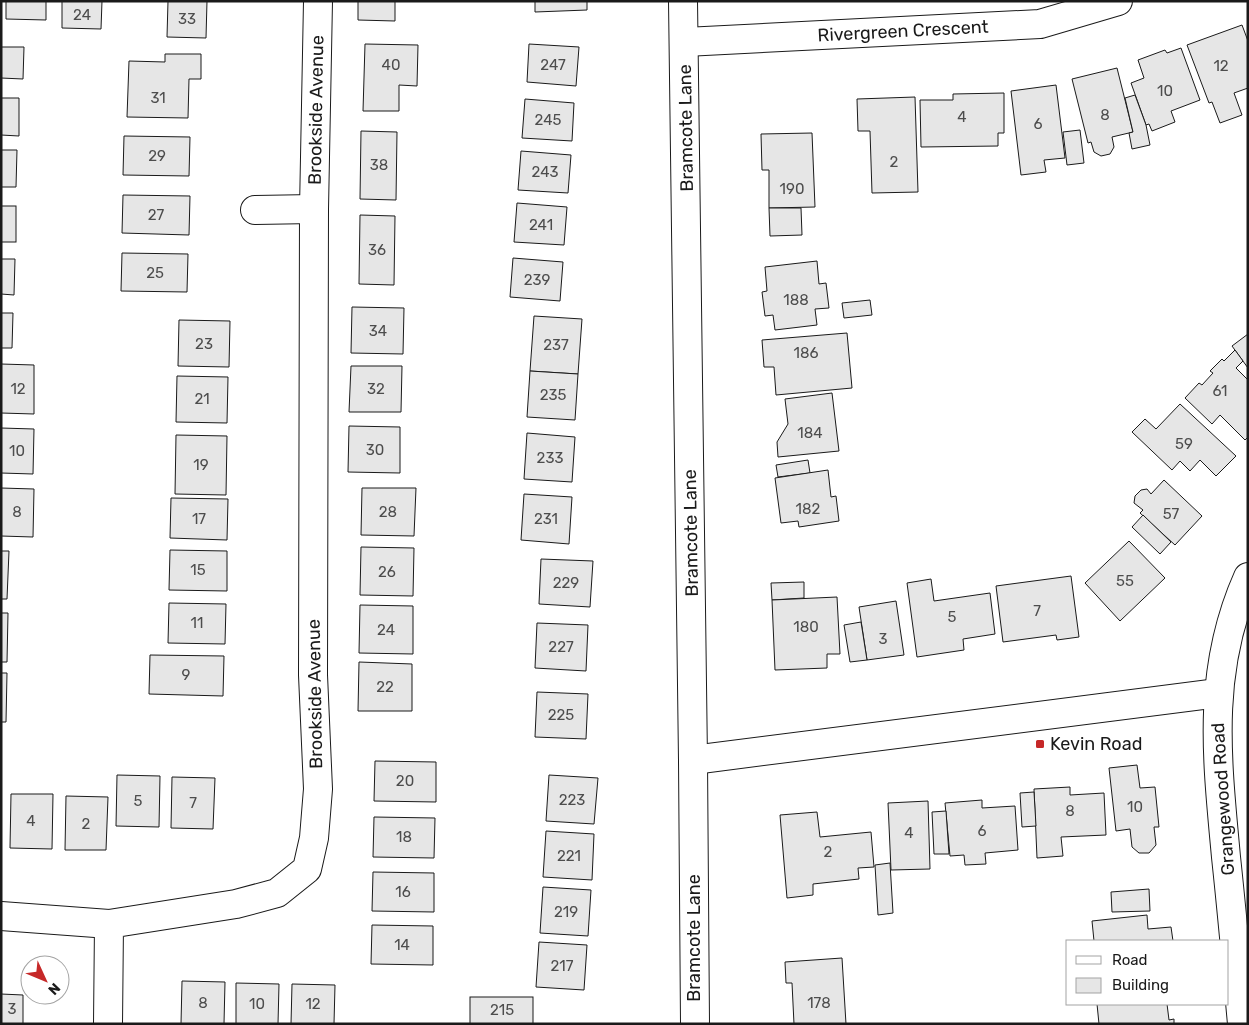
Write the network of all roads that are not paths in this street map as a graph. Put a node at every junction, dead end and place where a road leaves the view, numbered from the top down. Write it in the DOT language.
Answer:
graph roads {
  1 [pos="683,1"];
  2 [pos="1118,1"];
  3 [pos="318,6"];
  4 [pos="685,42"];
  5 [pos="314,209"];
  6 [pos="255,210"];
  7 [pos="1248,577"];
  8 [pos="1218,693"];
  9 [pos="693,760"];
  10 [pos="1,916"];
  11 [pos="109,924"];
  12 [pos="108,1024"];
  13 [pos="695,1024"];
  14 [pos="1242,1024"];
  1 -- 4 [label="street, Bramcote Lane"];
  2 -- 4 [label="street, Rivergreen Crescent"];
  3 -- 5 [label="street, Brookside Avenue"];
  4 -- 9 [label="street, Bramcote Lane"];
  5 -- 6 [label="street, Brookside Avenue"];
  5 -- 11 [label="street, Brookside Avenue"];
  7 -- 8 [label="street, Grangewood Road"];
  8 -- 9 [label="street"];
  8 -- 14 [label="street, Grangewood Road"];
  9 -- 13 [label="street, Bramcote Lane"];
  10 -- 11 [label="street, Brookside Avenue"];
  11 -- 12 [label="street"];
}
